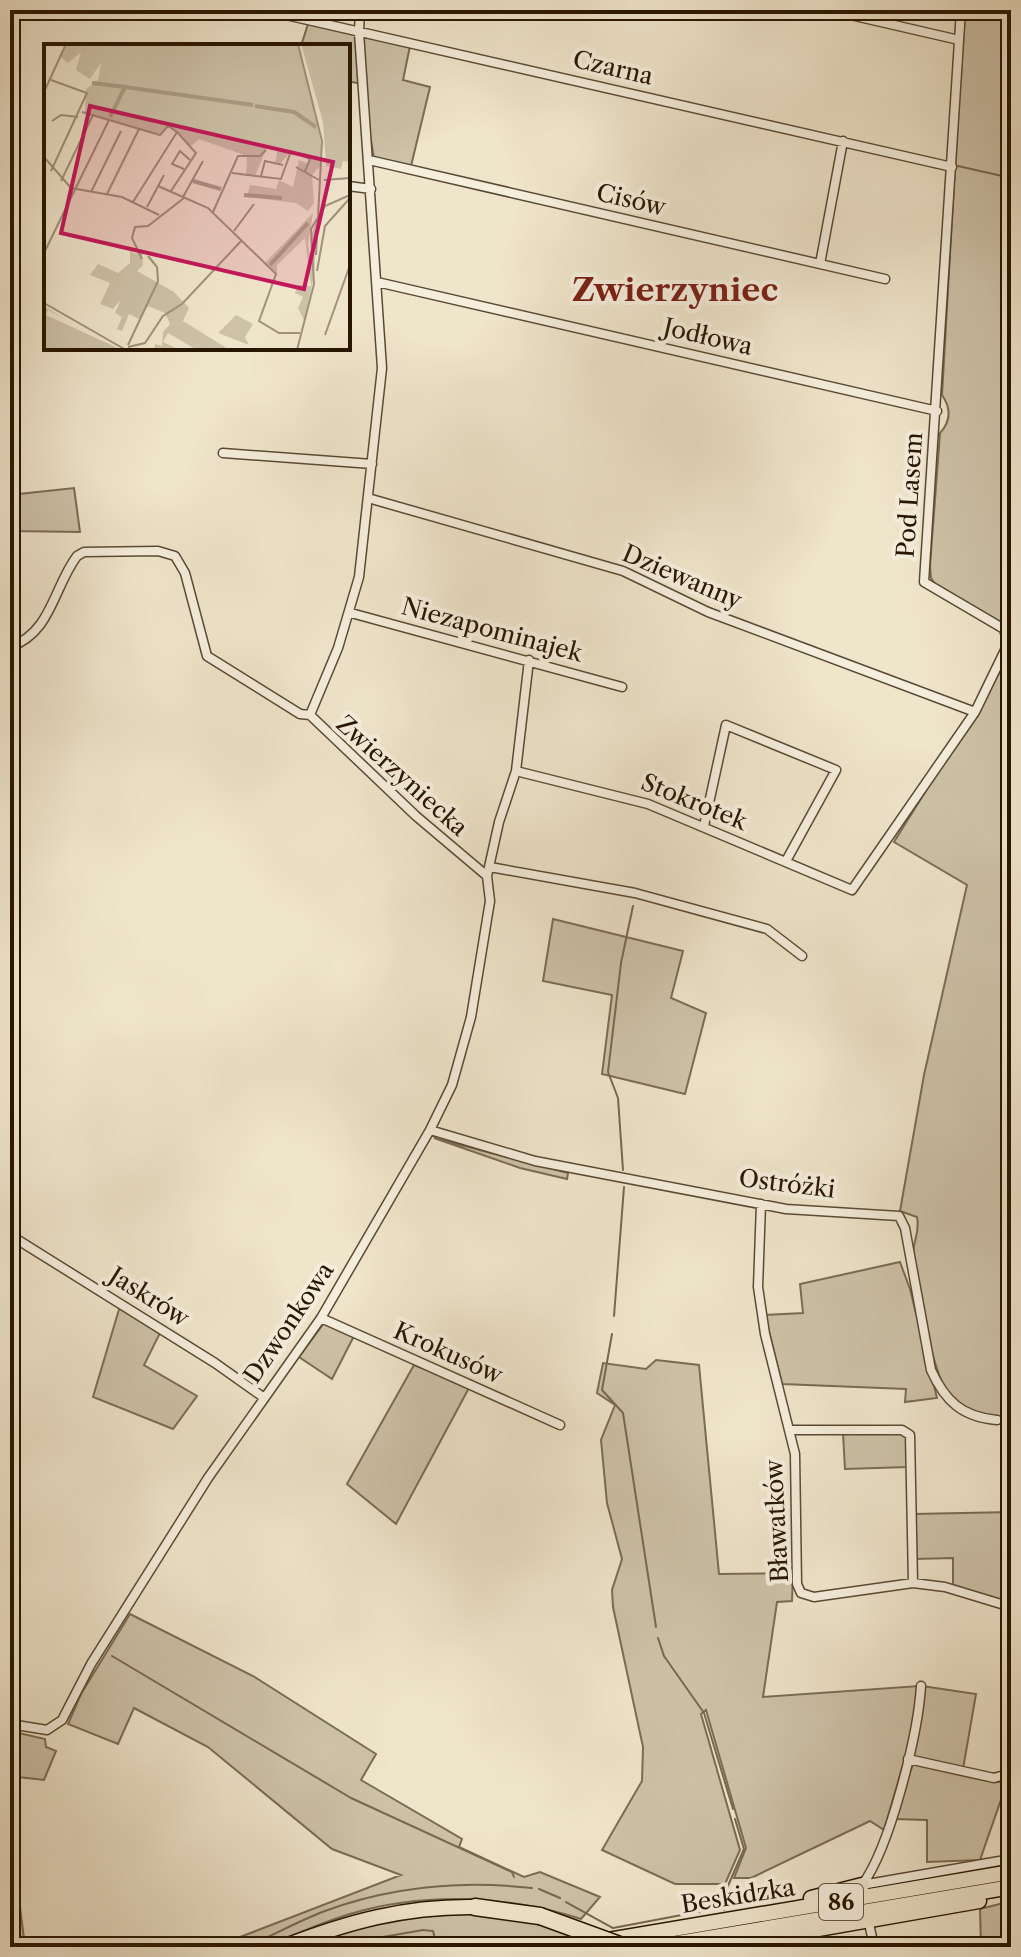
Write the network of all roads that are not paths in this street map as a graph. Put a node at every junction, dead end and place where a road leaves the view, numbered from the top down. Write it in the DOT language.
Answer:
graph roads {
  1 [pos="264,10"];
  2 [pos="360,10"];
  3 [pos="829,10"];
  4 [pos="961,10"];
  5 [pos="359,32"];
  6 [pos="959,40"];
  7 [pos="843,141"];
  8 [pos="369,160"];
  9 [pos="952,167"];
  10 [pos="350,186"];
  11 [pos="371,189"];
  12 [pos="820,264"];
  13 [pos="885,279"];
  14 [pos="377,282"];
  15 [pos="937,411"];
  16 [pos="223,453"];
  17 [pos="372,464"];
  18 [pos="368,498"];
  19 [pos="351,613"];
  20 [pos="10,647"];
  21 [pos="529,660"];
  22 [pos="622,687"];
  23 [pos="975,712"];
  24 [pos="310,715"];
  25 [pos="516,771"];
  26 [pos="704,826"];
  27 [pos="786,861"];
  28 [pos="488,872"];
  29 [pos="852,890"];
  30 [pos="802,956"];
  31 [pos="430,1130"];
  32 [pos="761,1204"];
  33 [pos="10,1235"];
  34 [pos="321,1318"];
  35 [pos="263,1397"];
  36 [pos="997,1420"];
  37 [pos="560,1425"];
  38 [pos="791,1430"];
  39 [pos="913,1583"];
  40 [pos="1011,1607"];
  41 [pos="921,1686"];
  42 [pos="10,1724"];
  43 [pos="1011,1755"];
  44 [pos="908,1759"];
  45 [pos="1011,1859"];
  46 [pos="876,1861"];
  47 [pos="1011,1872"];
  48 [pos="894,1880"];
  49 [pos="862,1885"];
  50 [pos="1011,1889"];
  51 [pos="475,1907"];
  52 [pos="869,1923"];
  53 [pos="670,1929"];
  54 [pos="283,1947"];
  55 [pos="567,1947"];
  56 [pos="625,1947"];
  57 [pos="655,1947"];
  58 [pos="716,1947"];
  59 [pos="874,1947"];
  1 -- 5 [label="street, Czarna"];
  2 -- 5 [label="street, Zwierzyniecka"];
  3 -- 6 [label="street"];
  4 -- 6 [label="street, Pod Lasem"];
  5 -- 7 [label="street, Czarna"];
  5 -- 8 [label="street, Zwierzyniecka"];
  6 -- 9 [label="street, Pod Lasem"];
  7 -- 9 [label="street, Czarna"];
  7 -- 12 [label="street"];
  8 -- 11 [label="street, Zwierzyniecka"];
  8 -- 12 [label="street, Cisów"];
  9 -- 15 [label="street, Pod Lasem"];
  10 -- 11 [label="street"];
  11 -- 14 [label="street, Zwierzyniecka"];
  12 -- 13 [label="street, Cisów"];
  14 -- 15 [label="street, Jodłowa"];
  14 -- 17 [label="street, Zwierzyniecka"];
  15 -- 23 [label="street, Pod Lasem"];
  16 -- 17 [label="street"];
  17 -- 18 [label="street, Zwierzyniecka"];
  18 -- 19 [label="street, Zwierzyniecka"];
  18 -- 23 [label="street, Dziewanny"];
  19 -- 21 [label="street, Niezapominajek"];
  19 -- 24 [label="street, Zwierzyniecka"];
  20 -- 24 [label="street"];
  21 -- 22 [label="street, Niezapominajek"];
  21 -- 25 [label="street, Dzwonkowa"];
  23 -- 29 [label="street, Pod Lasem"];
  24 -- 28 [label="street, Zwierzyniecka"];
  25 -- 26 [label="street, Stokrotek"];
  25 -- 28 [label="street, Dzwonkowa"];
  26 -- 27 [label="street, Stokrotek"];
  26 -- 27 [label="street"];
  27 -- 29 [label="street, Stokrotek"];
  28 -- 30 [label="street"];
  28 -- 31 [label="street, Dzwonkowa"];
  31 -- 32 [label="street, Ostróżki"];
  31 -- 34 [label="street, Dzwonkowa"];
  32 -- 36 [label="street, Ostróżki"];
  32 -- 38 [label="street, Bławatków"];
  33 -- 35 [label="street, Jaskrów"];
  34 -- 35 [label="street, Dzwonkowa"];
  34 -- 37 [label="street, Krokusów"];
  35 -- 42 [label="street, Dzwonkowa"];
  38 -- 39 [label="street, Bławatków"];
  38 -- 39 [label="street, Bławatków"];
  39 -- 40 [label="street, Bławatków"];
  41 -- 44 [label="street"];
  43 -- 44 [label="street"];
  44 -- 46 [label="street"];
  45 -- 48 [label="street"];
  46 -- 48 [label="street"];
  46 -- 49 [label="street"];
  47 -- 53 [label="main road, Beskidzka / 86"];
  48 -- 49 [label="street"];
  49 -- 53 [label="main road"];
  50 -- 52 [label="main road"];
  50 -- 57 [label="main road, Beskidzka / 86"];
  51 -- 54 [label="main road"];
  51 -- 56 [label="highway, bridge"];
  52 -- 58 [label="main road"];
  52 -- 59 [label="street"];
  53 -- 55 [label="main road, Beskidzka / 86"];
}
